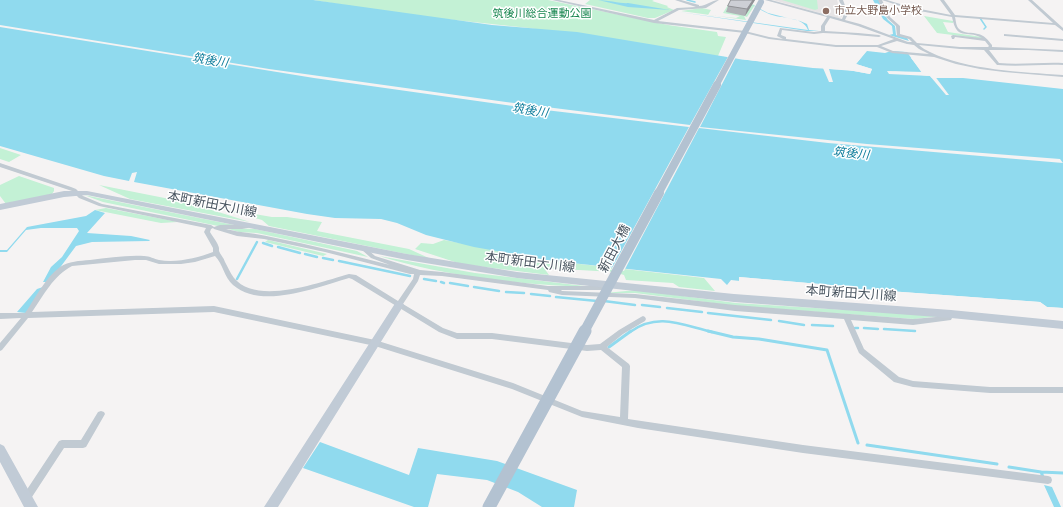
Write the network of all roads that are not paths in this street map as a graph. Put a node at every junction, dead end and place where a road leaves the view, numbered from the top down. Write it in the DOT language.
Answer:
graph roads {
  1 [pos="554,0"];
  2 [pos="563,0"];
  3 [pos="677,0"];
  4 [pos="717,0"];
  5 [pos="841,0"];
  6 [pos="880,0"];
  7 [pos="884,0"];
  8 [pos="942,0"];
  9 [pos="1030,0"];
  10 [pos="764,1"];
  11 [pos="897,2"];
  12 [pos="702,7"];
  13 [pos="608,12"];
  14 [pos="953,16"];
  15 [pos="829,17"];
  16 [pos="843,21"];
  17 [pos="654,22"];
  18 [pos="1057,24"];
  19 [pos="1063,30"];
  20 [pos="823,32"];
  21 [pos="1005,35"];
  22 [pos="885,36"];
  23 [pos="953,38"];
  24 [pos="789,40"];
  25 [pos="896,40"];
  26 [pos="986,40"];
  27 [pos="1063,40"];
  28 [pos="914,44"];
  29 [pos="878,46"];
  30 [pos="987,48"];
  31 [pos="1063,52"];
  32 [pos="934,56"];
  33 [pos="1034,64"];
  34 [pos="1063,64"];
  35 [pos="1010,71"];
  36 [pos="1040,71"];
  37 [pos="1063,72"];
  38 [pos="1063,76"];
  39 [pos="0,165"];
  40 [pos="77,193"];
  41 [pos="0,207"];
  42 [pos="251,226"];
  43 [pos="209,227"];
  44 [pos="216,228"];
  45 [pos="364,249"];
  46 [pos="216,253"];
  47 [pos="418,273"];
  48 [pos="623,286"];
  49 [pos="548,288"];
  50 [pos="399,305"];
  51 [pos="950,314"];
  52 [pos="27,315"];
  53 [pos="0,316"];
  54 [pos="846,317"];
  55 [pos="643,319"];
  56 [pos="1063,325"];
  57 [pos="374,343"];
  58 [pos="602,347"];
  59 [pos="0,348"];
  60 [pos="1063,390"];
  61 [pos="101,414"];
  62 [pos="624,421"];
  63 [pos="0,450"];
  64 [pos="1048,480"];
  65 [pos="29,502"];
  66 [pos="271,507"];
  67 [pos="489,507"];
  1 -- 13 [label="street"];
  2 -- 13 [label="street"];
  3 -- 12 [label="street"];
  4 -- 12 [label="street"];
  5 -- 16 [label="street"];
  6 -- 28 [label="street"];
  7 -- 11 [label="street"];
  8 -- 14 [label="street"];
  9 -- 18 [label="street"];
  10 -- 15 [label="street"];
  10 -- 67 [label="main road, 新田大橋, bridge"];
  11 -- 14 [label="street"];
  12 -- 17 [label="street"];
  13 -- 17 [label="street"];
  14 -- 18 [label="street"];
  14 -- 26 [label="street"];
  15 -- 16 [label="street"];
  15 -- 20 [label="street"];
  16 -- 22 [label="street"];
  17 -- 24 [label="street"];
  18 -- 19 [label="street"];
  20 -- 22 [label="street"];
  20 -- 24 [label="street"];
  21 -- 27 [label="street"];
  22 -- 25 [label="street"];
  23 -- 26 [label="street"];
  24 -- 29 [label="street"];
  25 -- 28 [label="street"];
  25 -- 29 [label="street"];
  26 -- 30 [label="street"];
  28 -- 30 [label="street"];
  28 -- 32 [label="street"];
  29 -- 32 [label="street"];
  30 -- 31 [label="street"];
  30 -- 33 [label="street"];
  32 -- 35 [label="street"];
  33 -- 34 [label="street"];
  33 -- 36 [label="street"];
  35 -- 36 [label="street"];
  35 -- 38 [label="street"];
  36 -- 37 [label="street"];
  39 -- 40 [label="street"];
  40 -- 41 [label="main road, 本町新田大川線"];
  40 -- 42 [label="main road, 本町新田大川線"];
  40 -- 43 [label="street"];
  42 -- 44 [label="street"];
  42 -- 45 [label="main road, 本町新田大川線"];
  43 -- 44 [label="street"];
  43 -- 46 [label="street"];
  44 -- 47 [label="street"];
  45 -- 47 [label="street"];
  45 -- 48 [label="main road, 本町新田大川線"];
  46 -- 50 [label="street"];
  46 -- 52 [label="street"];
  47 -- 49 [label="street"];
  47 -- 50 [label="street"];
  48 -- 49 [label="street"];
  48 -- 51 [label="main road, 本町新田大川線"];
  49 -- 54 [label="street"];
  50 -- 57 [label="main road"];
  50 -- 58 [label="street"];
  51 -- 54 [label="street"];
  51 -- 56 [label="main road, 本町新田大川線"];
  52 -- 53 [label="street"];
  52 -- 57 [label="street"];
  52 -- 59 [label="street"];
  54 -- 60 [label="street"];
  55 -- 58 [label="street"];
  57 -- 62 [label="street"];
  57 -- 66 [label="main road"];
  58 -- 62 [label="street"];
  61 -- 65 [label="street"];
  62 -- 64 [label="street"];
  63 -- 65 [label="main road"];
}
